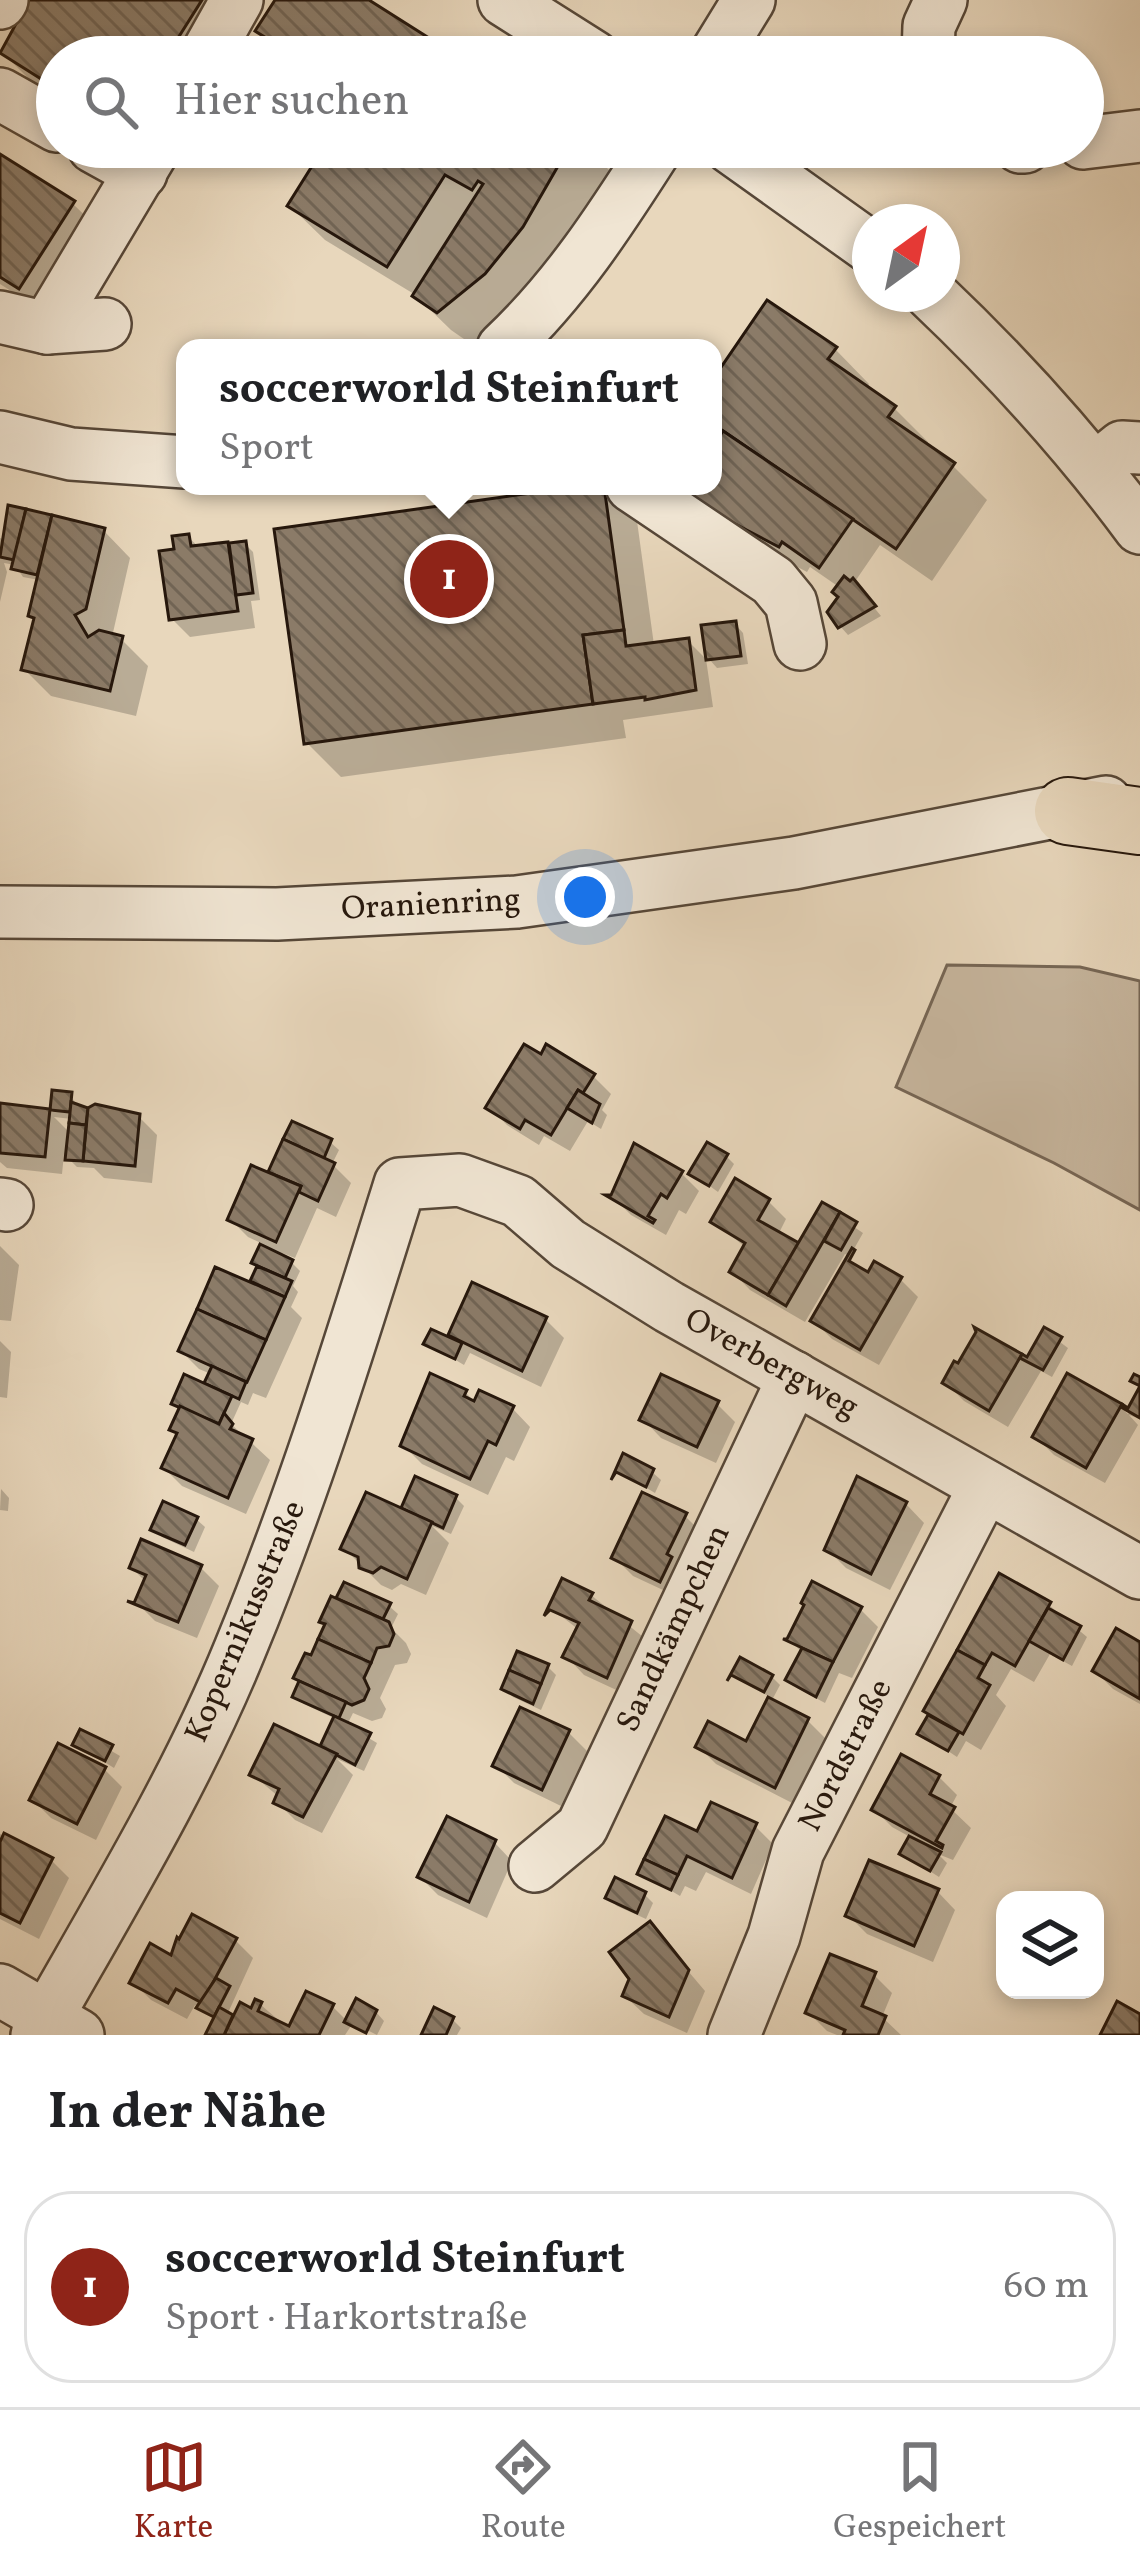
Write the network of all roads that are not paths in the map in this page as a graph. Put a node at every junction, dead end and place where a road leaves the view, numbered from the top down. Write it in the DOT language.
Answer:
graph roads {
  1 [pos="237,0"];
  2 [pos="504,0"];
  3 [pos="749,0"];
  4 [pos="941,0"];
  5 [pos="217,36"];
  6 [pos="561,36"];
  7 [pos="727,36"];
  8 [pos="929,36"];
  9 [pos="0,94"];
  10 [pos="36,114"];
  11 [pos="1140,136"];
  12 [pos="1104,140"];
  13 [pos="142,168"];
  14 [pos="644,168"];
  15 [pos="759,168"];
  16 [pos="852,235"];
  17 [pos="950,312"];
  18 [pos="23,323"];
  19 [pos="105,324"];
  20 [pos="513,339"];
  21 [pos="0,437"];
  22 [pos="1118,458"];
  23 [pos="176,461"];
  24 [pos="645,495"];
  25 [pos="1140,528"];
  26 [pos="800,644"];
  27 [pos="1140,793"];
  28 [pos="1068,811"];
  29 [pos="1140,821"];
  30 [pos="0,913"];
  31 [pos="400,1184"];
  32 [pos="794,1377"];
  33 [pos="985,1486"];
  34 [pos="1140,1573"];
  35 [pos="535,1865"];
  36 [pos="0,1990"];
  37 [pos="54,2029"];
  38 [pos="734,2035"];
  1 -- 5 [label="street"];
  2 -- 6 [label="street"];
  3 -- 7 [label="street"];
  4 -- 8 [label="street"];
  9 -- 10 [label="street"];
  11 -- 12 [label="street"];
  13 -- 18 [label="street"];
  14 -- 20 [label="street"];
  15 -- 16 [label="street"];
  17 -- 22 [label="street"];
  18 -- 19 [label="street"];
  21 -- 23 [label="street"];
  22 -- 25 [label="street"];
  24 -- 26 [label="street"];
  27 -- 28 [label="street, Oranienring"];
  28 -- 29 [label="main road"];
  28 -- 30 [label="street, Oranienring"];
  31 -- 32 [label="street, Overbergweg"];
  31 -- 37 [label="street, Kopernikusstraße"];
  32 -- 33 [label="street, Overbergweg"];
  32 -- 35 [label="street, Sandkämpchen"];
  33 -- 34 [label="street, Overbergweg"];
  33 -- 38 [label="street, Nordstraße"];
  36 -- 37 [label="street"];
}
